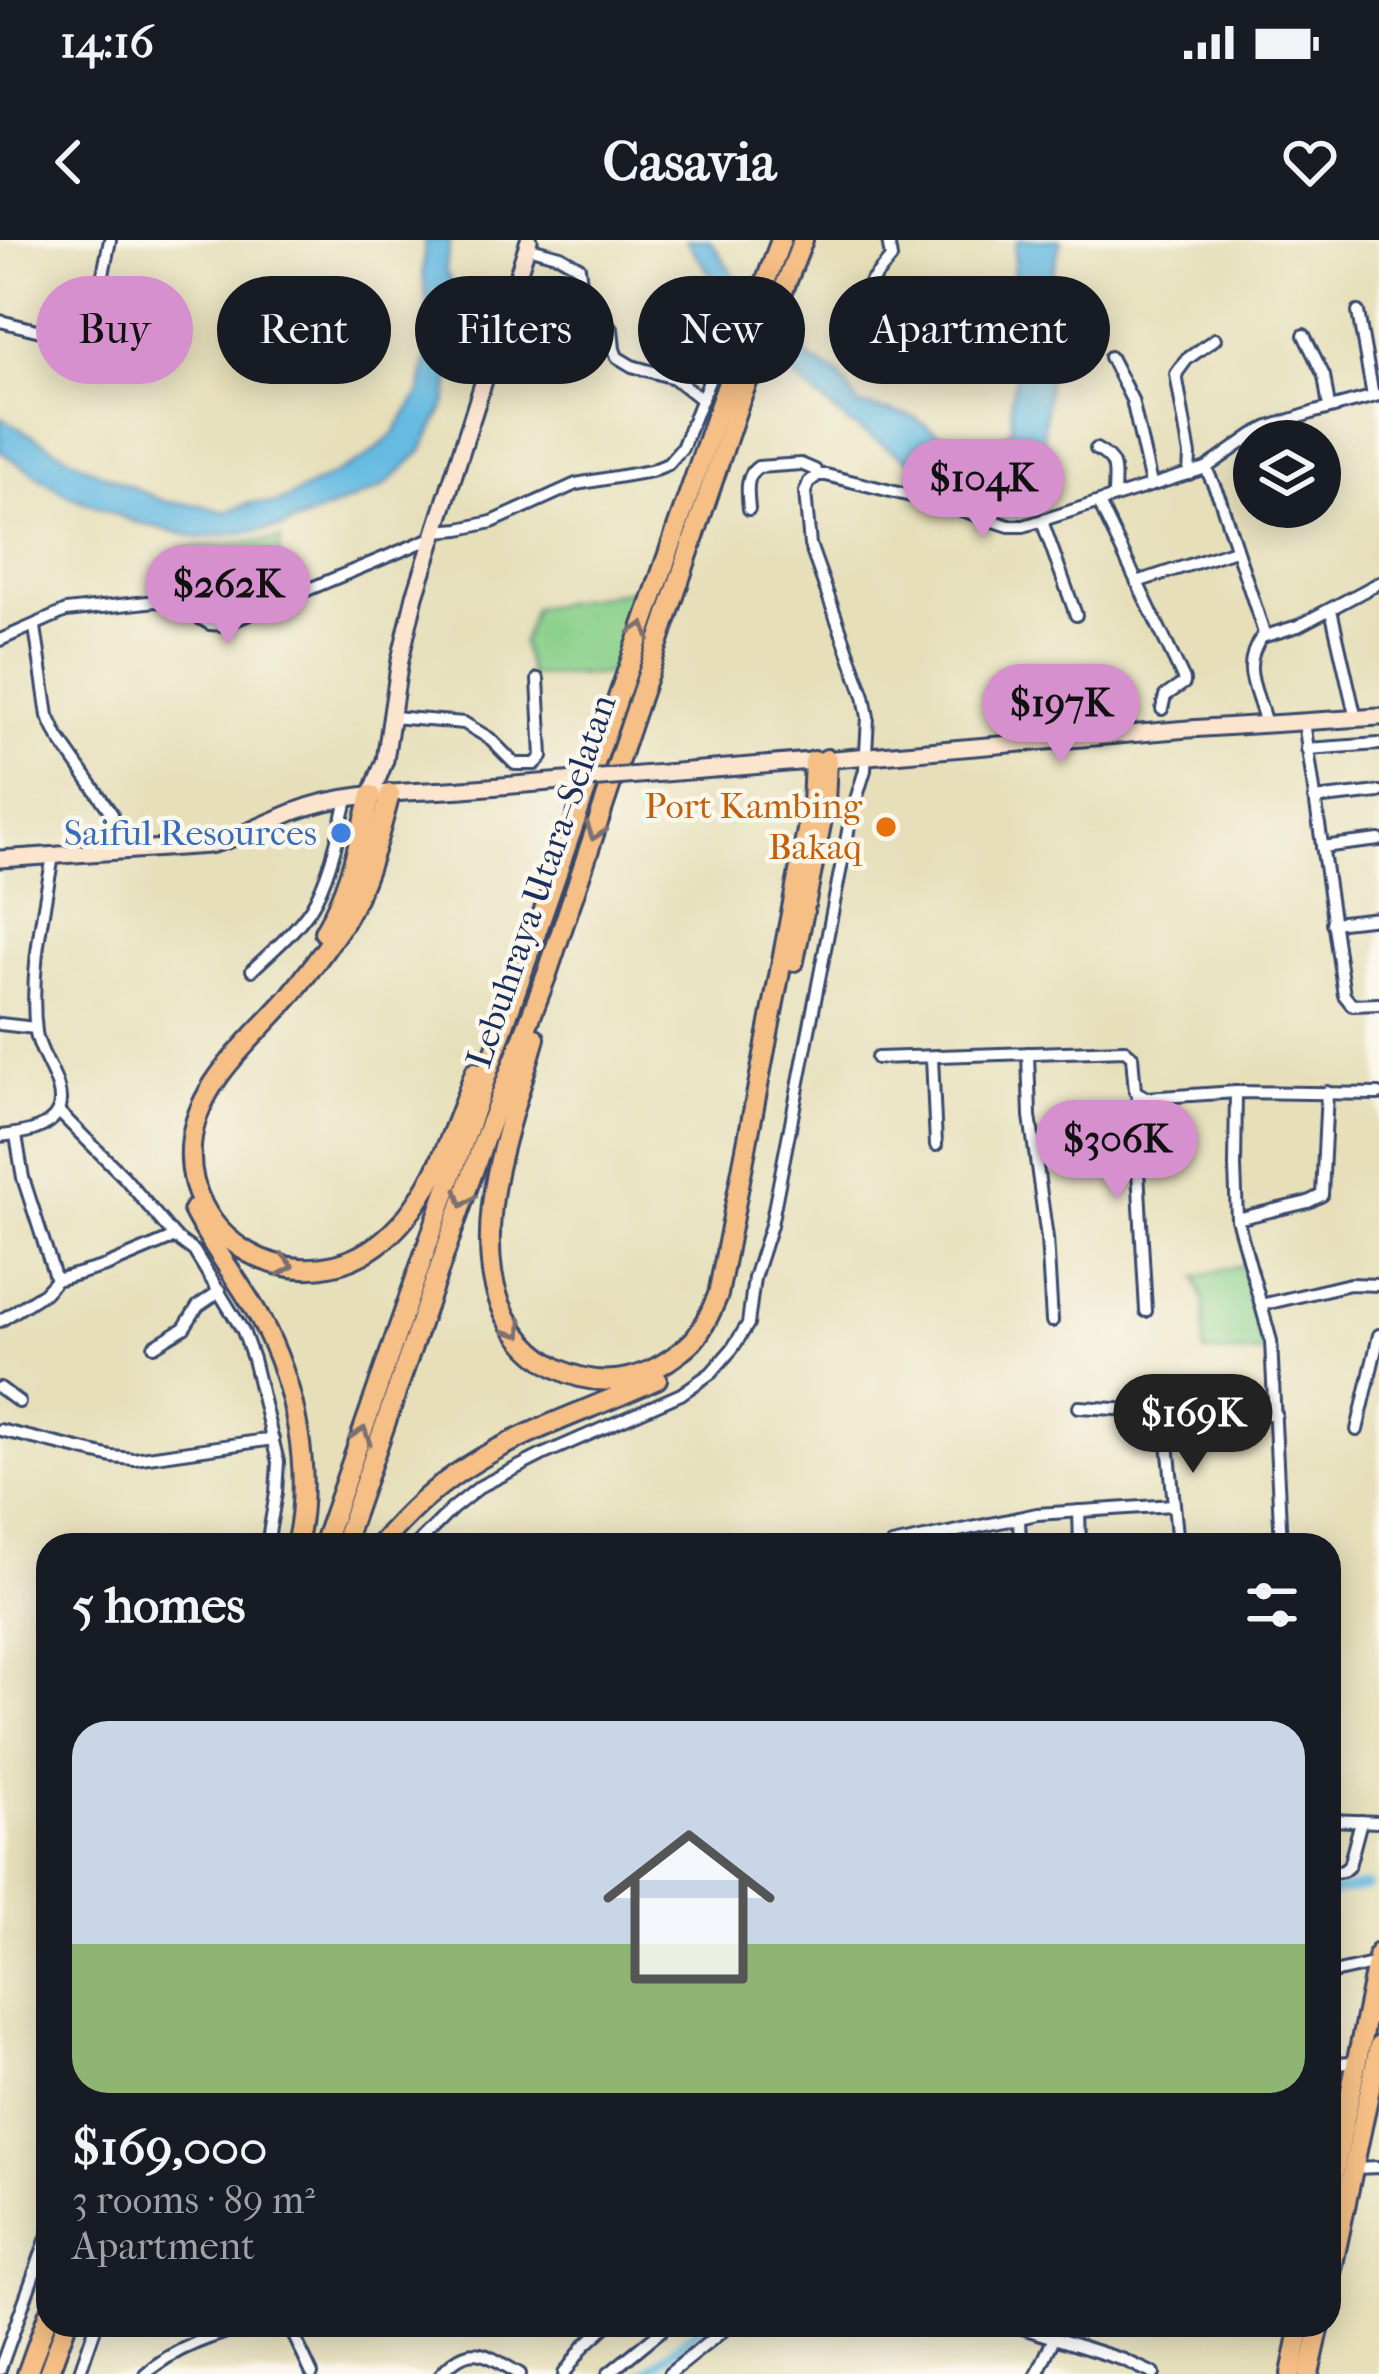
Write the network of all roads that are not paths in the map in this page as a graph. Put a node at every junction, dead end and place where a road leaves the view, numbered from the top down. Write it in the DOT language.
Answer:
graph roads {
  1 [pos="110,240"];
  2 [pos="781,240"];
  3 [pos="803,240"];
  4 [pos="888,240"];
  5 [pos="528,244"];
  6 [pos="876,276"];
  7 [pos="1358,312"];
  8 [pos="0,321"];
  9 [pos="1304,334"];
  10 [pos="1215,339"];
  11 [pos="1110,356"];
  12 [pos="711,384"];
  13 [pos="1376,395"];
  14 [pos="721,400"];
  15 [pos="1329,407"];
  16 [pos="1096,448"];
  17 [pos="1206,468"];
  18 [pos="1189,474"];
  19 [pos="818,475"];
  20 [pos="1151,484"];
  21 [pos="1114,497"];
  22 [pos="1099,503"];
  23 [pos="748,509"];
  24 [pos="1042,521"];
  25 [pos="435,534"];
  26 [pos="1235,550"];
  27 [pos="1137,583"];
  28 [pos="1379,583"];
  29 [pos="1330,610"];
  30 [pos="1076,615"];
  31 [pos="35,627"];
  32 [pos="1264,635"];
  33 [pos="0,640"];
  34 [pos="538,679"];
  35 [pos="1162,709"];
  36 [pos="392,717"];
  37 [pos="1379,717"];
  38 [pos="1356,718"];
  39 [pos="1304,722"];
  40 [pos="1266,725"];
  41 [pos="1379,744"];
  42 [pos="1307,749"];
  43 [pos="867,756"];
  44 [pos="821,760"];
  45 [pos="1379,792"];
  46 [pos="380,795"];
  47 [pos="1314,799"];
  48 [pos="347,800"];
  49 [pos="1379,840"];
  50 [pos="1322,847"];
  51 [pos="118,851"];
  52 [pos="53,856"];
  53 [pos="0,859"];
  54 [pos="556,875"];
  55 [pos="1379,918"];
  56 [pos="1332,923"];
  57 [pos="252,970"];
  58 [pos="547,974"];
  59 [pos="1379,1004"];
  60 [pos="0,1024"];
  61 [pos="35,1028"];
  62 [pos="1028,1053"];
  63 [pos="932,1057"];
  64 [pos="877,1058"];
  65 [pos="1236,1092"];
  66 [pos="1327,1093"];
  67 [pos="1138,1094"];
  68 [pos="1379,1094"];
  69 [pos="58,1112"];
  70 [pos="16,1135"];
  71 [pos="0,1136"];
  72 [pos="936,1145"];
  73 [pos="1238,1219"];
  74 [pos="175,1237"];
  75 [pos="56,1280"];
  76 [pos="1379,1286"];
  77 [pos="220,1291"];
  78 [pos="1261,1305"];
  79 [pos="1146,1311"];
  80 [pos="0,1321"];
  81 [pos="1052,1321"];
  82 [pos="1379,1336"];
  83 [pos="154,1346"];
  84 [pos="0,1388"];
  85 [pos="19,1402"];
  86 [pos="1079,1407"];
  87 [pos="1165,1412"];
  88 [pos="1276,1414"];
  89 [pos="0,1430"];
  90 [pos="1357,1430"];
  91 [pos="273,1439"];
  92 [pos="1173,1505"];
  93 [pos="1079,1511"];
  94 [pos="1019,1518"];
  95 [pos="270,1533"];
  96 [pos="298,1533"];
  97 [pos="327,1533"];
  98 [pos="347,1533"];
  99 [pos="390,1533"];
  100 [pos="428,1533"];
  101 [pos="973,1533"];
  102 [pos="1020,1533"];
  103 [pos="1080,1533"];
  104 [pos="1176,1533"];
  105 [pos="1281,1533"];
  106 [pos="1378,1819"];
  107 [pos="1341,1820"];
  108 [pos="1361,1821"];
  109 [pos="1341,1870"];
  110 [pos="1378,1958"];
  111 [pos="1341,1970"];
  112 [pos="1379,2046"];
  113 [pos="1356,2063"];
  114 [pos="1341,2064"];
  115 [pos="1341,2113"];
  116 [pos="1379,2167"];
  117 [pos="1354,2168"];
  118 [pos="1341,2228"];
  119 [pos="36,2268"];
  120 [pos="40,2337"];
  121 [pos="62,2337"];
  122 [pos="92,2337"];
  123 [pos="214,2337"];
  124 [pos="295,2337"];
  125 [pos="594,2337"];
  126 [pos="653,2337"];
  127 [pos="715,2337"];
  128 [pos="1051,2337"];
  129 [pos="1299,2337"];
  130 [pos="1317,2337"];
  131 [pos="1054,2338"];
  132 [pos="0,2369"];
  133 [pos="1134,2370"];
  134 [pos="27,2374"];
  135 [pos="48,2374"];
  136 [pos="80,2374"];
  137 [pos="146,2374"];
  138 [pos="312,2374"];
  139 [pos="441,2374"];
  140 [pos="520,2374"];
  141 [pos="563,2374"];
  142 [pos="608,2374"];
  143 [pos="669,2374"];
  144 [pos="1037,2374"];
  145 [pos="1154,2374"];
  146 [pos="1291,2374"];
  147 [pos="1309,2374"];
  1 -- 8 [label="street"];
  2 -- 14 [label="highway, Lebuhraya Utara–Selatan"];
  3 -- 14 [label="highway, Lebuhraya Utara–Selatan"];
  4 -- 6 [label="street"];
  5 -- 14 [label="street"];
  5 -- 25 [label="main road"];
  7 -- 13 [label="street"];
  9 -- 15 [label="street"];
  10 -- 18 [label="street"];
  11 -- 20 [label="street"];
  12 -- 14 [label="street"];
  13 -- 15 [label="street"];
  14 -- 25 [label="street"];
  54 -- 14 [label="highway, Lebuhraya Utara–Selatan, one-way"];
  14 -- 58 [label="highway, Lebuhraya Utara–Selatan, one-way"];
  15 -- 17 [label="street"];
  16 -- 21 [label="street"];
  17 -- 18 [label="street"];
  17 -- 26 [label="street"];
  18 -- 20 [label="street"];
  19 -- 23 [label="street"];
  19 -- 24 [label="street"];
  19 -- 43 [label="street"];
  20 -- 21 [label="street"];
  21 -- 22 [label="street"];
  22 -- 24 [label="street"];
  22 -- 27 [label="street"];
  24 -- 30 [label="street"];
  25 -- 31 [label="street"];
  25 -- 36 [label="main road"];
  26 -- 27 [label="street"];
  26 -- 32 [label="street"];
  27 -- 35 [label="street"];
  28 -- 29 [label="street"];
  29 -- 32 [label="street"];
  29 -- 38 [label="street"];
  31 -- 33 [label="street"];
  31 -- 51 [label="street"];
  32 -- 40 [label="street"];
  34 -- 36 [label="street"];
  36 -- 46 [label="main road"];
  37 -- 38 [label="main road"];
  38 -- 39 [label="main road"];
  39 -- 40 [label="main road"];
  39 -- 42 [label="street"];
  40 -- 43 [label="main road"];
  41 -- 42 [label="street"];
  42 -- 47 [label="street"];
  43 -- 44 [label="main road"];
  43 -- 100 [label="street"];
  44 -- 46 [label="main road, bridge"];
  58 -- 44 [label="highway, one-way"];
  44 -- 99 [label="highway"];
  45 -- 47 [label="street"];
  46 -- 48 [label="main road"];
  46 -- 54 [label="highway, one-way"];
  46 -- 96 [label="highway"];
  47 -- 50 [label="street"];
  48 -- 51 [label="main road"];
  48 -- 57 [label="street"];
  49 -- 50 [label="street"];
  50 -- 56 [label="street"];
  51 -- 52 [label="main road"];
  52 -- 53 [label="main road"];
  52 -- 61 [label="street"];
  97 -- 54 [label="highway, Lebuhraya Utara–Selatan, one-way"];
  55 -- 56 [label="street"];
  56 -- 59 [label="street"];
  58 -- 98 [label="highway, Lebuhraya Utara–Selatan, one-way"];
  60 -- 61 [label="street"];
  61 -- 69 [label="street"];
  62 -- 63 [label="street"];
  62 -- 67 [label="street"];
  62 -- 81 [label="street"];
  63 -- 64 [label="street"];
  63 -- 72 [label="street"];
  65 -- 66 [label="street"];
  65 -- 67 [label="street"];
  65 -- 73 [label="street"];
  66 -- 68 [label="street"];
  66 -- 73 [label="street"];
  67 -- 79 [label="street"];
  69 -- 70 [label="street"];
  69 -- 74 [label="street"];
  70 -- 71 [label="street"];
  70 -- 75 [label="street"];
  73 -- 78 [label="street"];
  74 -- 75 [label="street"];
  74 -- 77 [label="street"];
  75 -- 80 [label="street"];
  76 -- 78 [label="street"];
  77 -- 83 [label="street"];
  77 -- 91 [label="street"];
  78 -- 88 [label="street"];
  82 -- 90 [label="street"];
  84 -- 85 [label="street"];
  86 -- 87 [label="street"];
  87 -- 88 [label="street"];
  87 -- 92 [label="street"];
  88 -- 105 [label="street"];
  89 -- 91 [label="street"];
  91 -- 95 [label="street"];
  92 -- 93 [label="street"];
  92 -- 104 [label="street"];
  93 -- 94 [label="street"];
  93 -- 103 [label="street"];
  94 -- 101 [label="street"];
  94 -- 102 [label="street"];
  106 -- 108 [label="street"];
  107 -- 108 [label="street"];
  108 -- 109 [label="street"];
  110 -- 111 [label="street"];
  110 -- 113 [label="highway"];
  112 -- 117 [label="highway"];
  113 -- 114 [label="street"];
  113 -- 115 [label="highway"];
  116 -- 117 [label="street"];
  117 -- 118 [label="highway"];
  119 -- 132 [label="street"];
  120 -- 134 [label="highway"];
  121 -- 135 [label="highway"];
  122 -- 136 [label="street"];
  123 -- 137 [label="street"];
  124 -- 138 [label="street"];
  125 -- 141 [label="street"];
  126 -- 142 [label="street"];
  127 -- 143 [label="street"];
  128 -- 131 [label="street"];
  129 -- 146 [label="highway"];
  130 -- 147 [label="highway"];
  131 -- 133 [label="street"];
  131 -- 144 [label="street"];
  133 -- 145 [label="street"];
  139 -- 140 [label="street"];
}
